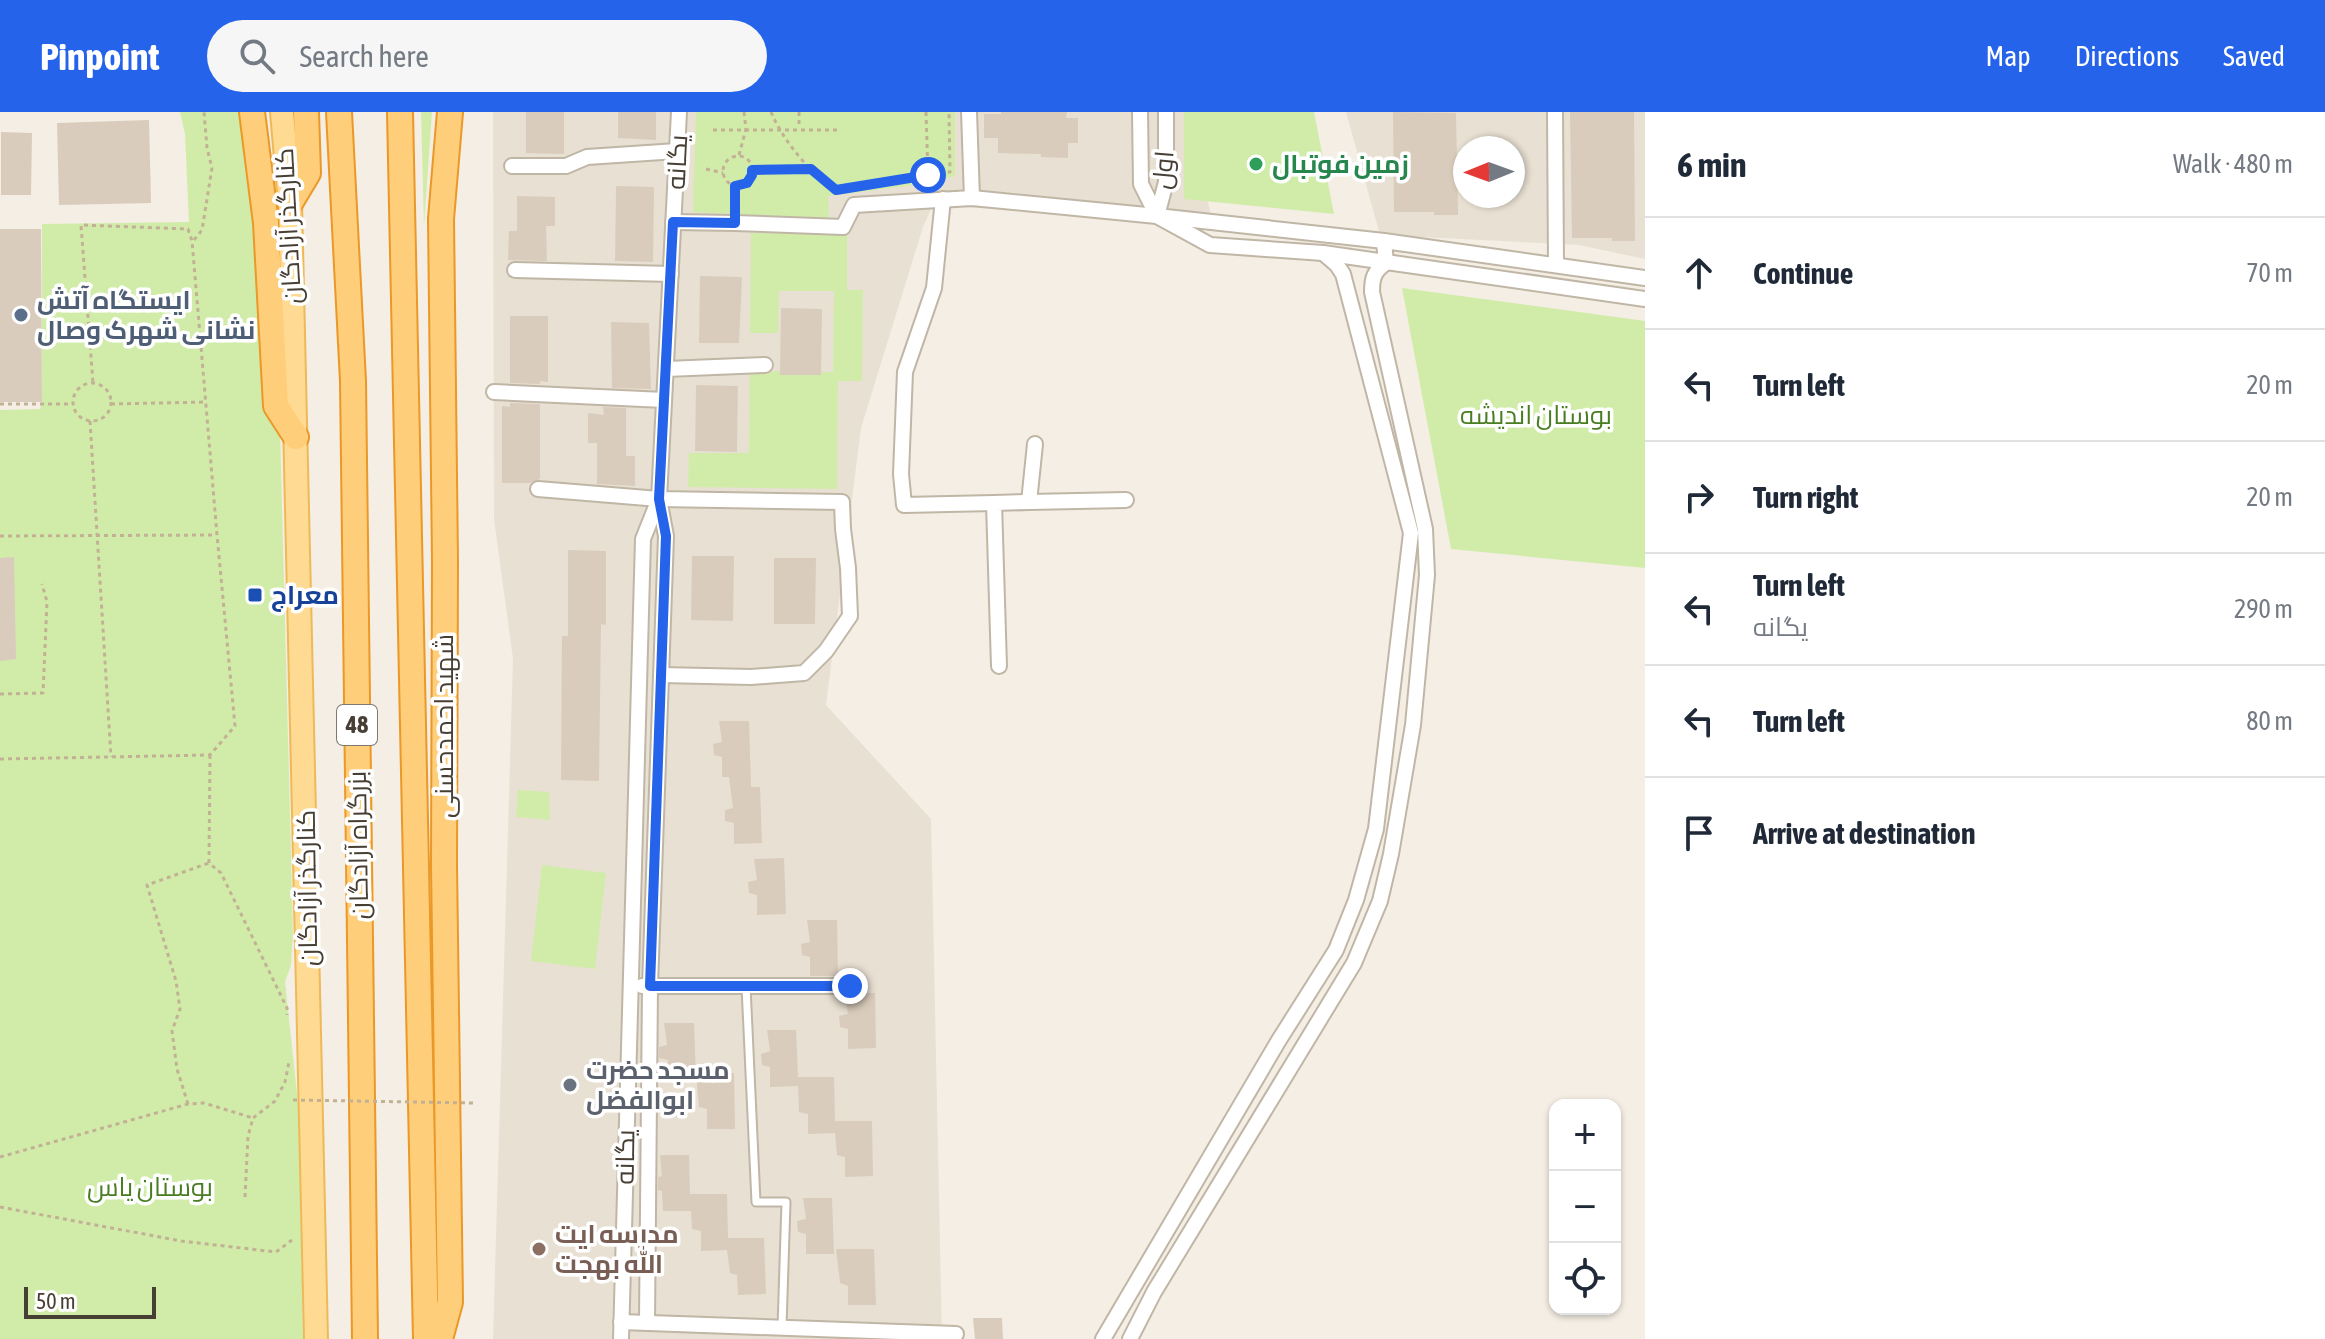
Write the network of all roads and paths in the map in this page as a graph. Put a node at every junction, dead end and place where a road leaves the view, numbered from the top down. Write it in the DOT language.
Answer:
graph roads {
  1 [pos="204,112"];
  2 [pos="252,112"];
  3 [pos="282,112"];
  4 [pos="306,112"];
  5 [pos="339,112"];
  6 [pos="400,112"];
  7 [pos="450,112"];
  8 [pos="679,112"];
  9 [pos="744,112"];
  10 [pos="771,112"];
  11 [pos="799,112"];
  12 [pos="926,112"];
  13 [pos="949,112"];
  14 [pos="969,112"];
  15 [pos="1140,112"];
  16 [pos="1166,112"];
  17 [pos="1555,112"];
  18 [pos="779,128"];
  19 [pos="746,129"];
  20 [pos="799,129"];
  21 [pos="713,130"];
  22 [pos="838,130"];
  23 [pos="677,151"];
  24 [pos="739,156"];
  25 [pos="512,166"];
  26 [pos="706,169"];
  27 [pos="811,169"];
  28 [pos="752,170"];
  29 [pos="723,173"];
  30 [pos="928,175"];
  31 [pos="735,186"];
  32 [pos="972,198"];
  33 [pos="943,199"];
  34 [pos="290,203"];
  35 [pos="1157,216"];
  36 [pos="673,222"];
  37 [pos="735,223"];
  38 [pos="192,241"];
  39 [pos="1384,241"];
  40 [pos="1323,253"];
  41 [pos="1386,263"];
  42 [pos="1556,264"];
  43 [pos="515,270"];
  44 [pos="671,274"];
  45 [pos="1645,278"];
  46 [pos="1645,299"];
  47 [pos="765,365"];
  48 [pos="666,369"];
  49 [pos="93,383"];
  50 [pos="494,392"];
  51 [pos="664,400"];
  52 [pos="207,402"];
  53 [pos="0,404"];
  54 [pos="73,404"];
  55 [pos="111,404"];
  56 [pos="90,421"];
  57 [pos="296,437"];
  58 [pos="1035,444"];
  59 [pos="538,489"];
  60 [pos="659,499"];
  61 [pos="1126,500"];
  62 [pos="1029,502"];
  63 [pos="994,503"];
  64 [pos="97,535"];
  65 [pos="217,535"];
  66 [pos="0,536"];
  67 [pos="42,584"];
  68 [pos="999,666"];
  69 [pos="661,675"];
  70 [pos="0,694"];
  71 [pos="210,755"];
  72 [pos="111,757"];
  73 [pos="0,759"];
  74 [pos="209,863"];
  75 [pos="630,986"];
  76 [pos="650,986"];
  77 [pos="746,986"];
  78 [pos="850,986"];
  79 [pos="288,1023"];
  80 [pos="290,1053"];
  81 [pos="293,1100"];
  82 [pos="473,1103"];
  83 [pos="188,1104"];
  84 [pos="253,1118"];
  85 [pos="0,1157"];
  86 [pos="245,1197"];
  87 [pos="0,1207"];
  88 [pos="295,1238"];
  89 [pos="621,1322"];
  90 [pos="647,1322"];
  91 [pos="779,1333"];
  92 [pos="828,1334"];
  93 [pos="956,1334"];
  94 [pos="316,1339"];
  95 [pos="365,1339"];
  96 [pos="426,1339"];
  97 [pos="440,1339"];
  98 [pos="621,1339"];
  99 [pos="1103,1339"];
  100 [pos="1130,1339"];
  1 -- 38 [label="path"];
  2 -- 57 [label="highway, کنارگذر آزادگان"];
  3 -- 34 [label="main road, کنارگذر آزادگان"];
  4 -- 34 [label="highway"];
  5 -- 95 [label="highway, بزرگراه آزادگان / 48"];
  6 -- 96 [label="highway, 48"];
  7 -- 97 [label="highway, شهید احمدحسنی"];
  8 -- 23 [label="street, یگانه"];
  9 -- 19 [label="path"];
  10 -- 18 [label="path"];
  11 -- 20 [label="path"];
  12 -- 30 [label="path"];
  13 -- 30 [label="path"];
  14 -- 32 [label="street"];
  15 -- 35 [label="street, اول"];
  16 -- 35 [label="street, اول"];
  17 -- 42 [label="street"];
  18 -- 19 [label="path"];
  18 -- 20 [label="path"];
  18 -- 27 [label="path"];
  19 -- 21 [label="path"];
  19 -- 24 [label="path"];
  20 -- 22 [label="path"];
  23 -- 25 [label="street"];
  23 -- 36 [label="street, یگانه"];
  24 -- 28 [label="path"];
  24 -- 29 [label="path"];
  26 -- 29 [label="path"];
  27 -- 28 [label="path"];
  27 -- 30 [label="path"];
  28 -- 31 [label="path"];
  29 -- 31 [label="path"];
  31 -- 37 [label="path"];
  32 -- 33 [label="street"];
  32 -- 35 [label="street"];
  33 -- 37 [label="street"];
  33 -- 63 [label="street"];
  34 -- 57 [label="main road, کنارگذر آزادگان"];
  35 -- 39 [label="street"];
  35 -- 40 [label="street"];
  36 -- 37 [label="street"];
  36 -- 44 [label="street, یگانه"];
  38 -- 49 [label="path"];
  38 -- 52 [label="path"];
  39 -- 41 [label="street"];
  39 -- 42 [label="street"];
  40 -- 41 [label="street"];
  40 -- 99 [label="street"];
  41 -- 46 [label="street"];
  41 -- 100 [label="street"];
  42 -- 45 [label="street"];
  43 -- 44 [label="street"];
  44 -- 48 [label="street, یگانه"];
  47 -- 48 [label="street"];
  48 -- 51 [label="street, یگانه"];
  49 -- 54 [label="path"];
  49 -- 55 [label="path"];
  50 -- 51 [label="street"];
  51 -- 60 [label="street, یگانه"];
  52 -- 55 [label="path"];
  52 -- 65 [label="path"];
  53 -- 54 [label="path"];
  54 -- 56 [label="path"];
  55 -- 56 [label="path"];
  56 -- 64 [label="path"];
  57 -- 94 [label="main road, کنارگذر آزادگان"];
  58 -- 62 [label="street"];
  59 -- 60 [label="street"];
  60 -- 69 [label="street, یگانه"];
  60 -- 69 [label="street"];
  60 -- 75 [label="street, یگانه"];
  61 -- 62 [label="street"];
  62 -- 63 [label="street"];
  63 -- 68 [label="street"];
  64 -- 65 [label="path"];
  64 -- 66 [label="path"];
  64 -- 72 [label="path"];
  65 -- 71 [label="path"];
  67 -- 70 [label="path"];
  69 -- 76 [label="street, یگانه"];
  71 -- 72 [label="path"];
  71 -- 74 [label="path"];
  72 -- 73 [label="path"];
  74 -- 79 [label="path"];
  74 -- 83 [label="path"];
  75 -- 76 [label="street"];
  75 -- 89 [label="street, یگانه"];
  76 -- 77 [label="street"];
  76 -- 90 [label="street, یگانه"];
  77 -- 78 [label="street"];
  77 -- 91 [label="lane"];
  80 -- 84 [label="path"];
  81 -- 82 [label="path, bridge"];
  83 -- 84 [label="path"];
  83 -- 85 [label="path"];
  84 -- 86 [label="path"];
  87 -- 88 [label="path"];
  89 -- 90 [label="street"];
  89 -- 98 [label="street, یگانه"];
  90 -- 91 [label="street"];
  91 -- 92 [label="street"];
  92 -- 93 [label="street"];
}
